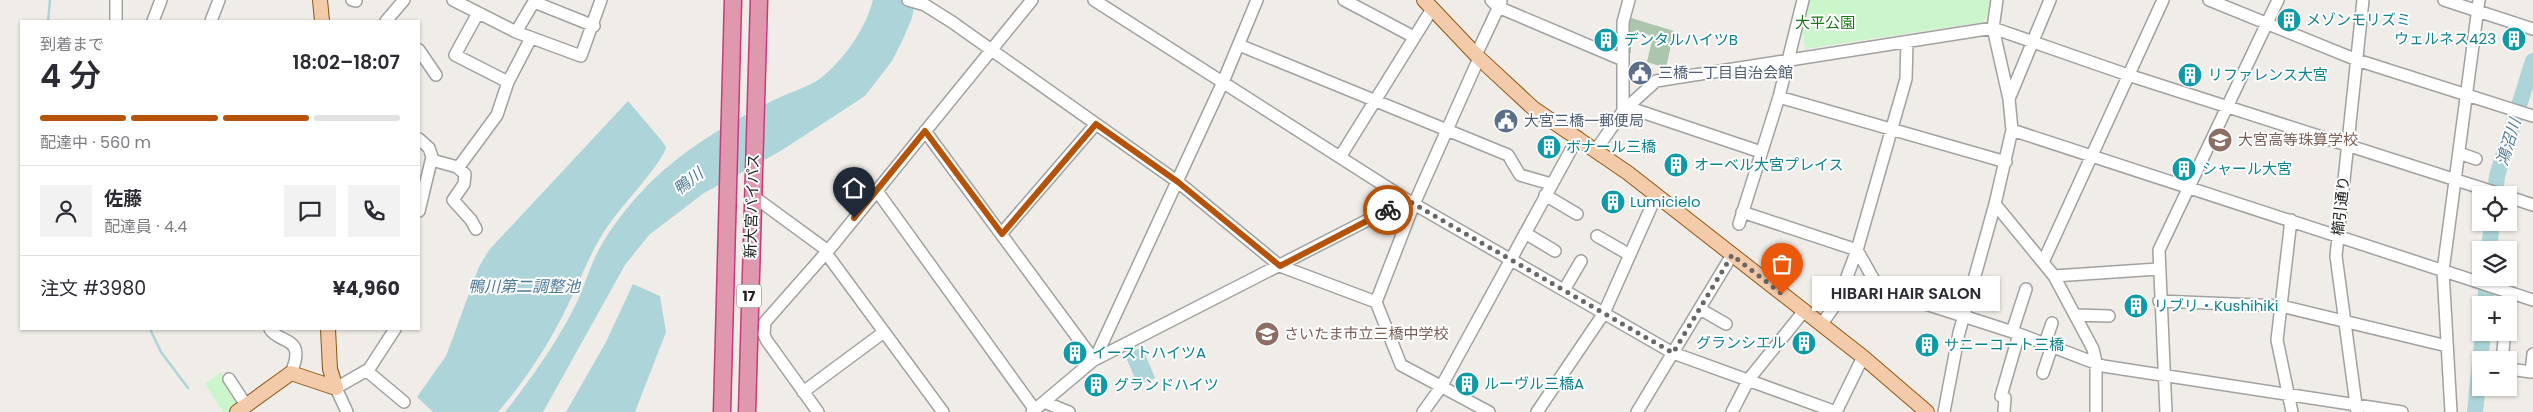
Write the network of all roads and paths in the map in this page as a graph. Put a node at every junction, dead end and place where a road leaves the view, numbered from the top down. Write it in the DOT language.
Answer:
graph roads {
  1 [pos="116,0"];
  2 [pos="161,0"];
  3 [pos="218,0"];
  4 [pos="320,0"];
  5 [pos="404,0"];
  6 [pos="453,0"];
  7 [pos="601,0"];
  8 [pos="733,0"];
  9 [pos="759,0"];
  10 [pos="908,0"];
  11 [pos="1032,0"];
  12 [pos="1094,0"];
  13 [pos="1257,0"];
  14 [pos="1344,0"];
  15 [pos="1629,0"];
  16 [pos="1803,0"];
  17 [pos="1997,0"];
  18 [pos="2050,0"];
  19 [pos="2163,0"];
  20 [pos="2209,0"];
  21 [pos="2278,0"];
  22 [pos="2363,0"];
  23 [pos="2444,0"];
  24 [pos="534,1"];
  25 [pos="1497,2"];
  26 [pos="1428,4"];
  27 [pos="2478,6"];
  28 [pos="478,13"];
  29 [pos="391,19"];
  30 [pos="116,20"];
  31 [pos="153,20"];
  32 [pos="210,20"];
  33 [pos="322,20"];
  34 [pos="2266,24"];
  35 [pos="594,26"];
  36 [pos="1994,28"];
  37 [pos="2533,29"];
  38 [pos="516,32"];
  39 [pos="1414,37"];
  40 [pos="531,38"];
  41 [pos="1907,42"];
  42 [pos="2033,42"];
  43 [pos="1239,45"];
  44 [pos="991,49"];
  45 [pos="420,51"];
  46 [pos="1477,57"];
  47 [pos="1623,60"];
  48 [pos="1789,60"];
  49 [pos="2357,60"];
  50 [pos="436,75"];
  51 [pos="2128,75"];
  52 [pos="508,82"];
  53 [pos="1224,82"];
  54 [pos="2466,96"];
  55 [pos="1779,97"];
  56 [pos="2009,99"];
  57 [pos="1374,102"];
  58 [pos="2227,106"];
  59 [pos="1625,109"];
  60 [pos="2533,116"];
  61 [pos="1096,124"];
  62 [pos="1893,128"];
  63 [pos="2012,130"];
  64 [pos="925,131"];
  65 [pos="1446,131"];
  66 [pos="1578,137"];
  67 [pos="420,140"];
  68 [pos="2347,145"];
  69 [pos="1596,150"];
  70 [pos="1761,152"];
  71 [pos="2458,153"];
  72 [pos="2092,155"];
  73 [pos="1340,156"];
  74 [pos="2476,159"];
  75 [pos="432,160"];
  76 [pos="2006,162"];
  77 [pos="458,168"];
  78 [pos="2455,180"];
  79 [pos="1178,182"];
  80 [pos="1550,184"];
  81 [pos="2475,186"];
  82 [pos="753,188"];
  83 [pos="2189,188"];
  84 [pos="877,191"];
  85 [pos="421,195"];
  86 [pos="1545,195"];
  87 [pos="1656,196"];
  88 [pos="2517,200"];
  89 [pos="1410,202"];
  90 [pos="1996,204"];
  91 [pos="2533,205"];
  92 [pos="1742,212"];
  93 [pos="1577,214"];
  94 [pos="2291,220"];
  95 [pos="1739,224"];
  96 [pos="476,229"];
  97 [pos="1525,233"];
  98 [pos="1002,234"];
  99 [pos="1597,236"];
  100 [pos="2338,237"];
  101 [pos="1555,250"];
  102 [pos="1857,250"];
  103 [pos="827,252"];
  104 [pos="1630,255"];
  105 [pos="1732,255"];
  106 [pos="1511,259"];
  107 [pos="2044,260"];
  108 [pos="1581,261"];
  109 [pos="1280,266"];
  110 [pos="2158,269"];
  111 [pos="2443,271"];
  112 [pos="2054,276"];
  113 [pos="2026,289"];
  114 [pos="1564,290"];
  115 [pos="2509,292"];
  116 [pos="2509,296"];
  117 [pos="2533,300"];
  118 [pos="2159,301"];
  119 [pos="1376,302"];
  120 [pos="2281,306"];
  121 [pos="1700,308"];
  122 [pos="1804,311"];
  123 [pos="1604,313"];
  124 [pos="1964,316"];
  125 [pos="2075,316"];
  126 [pos="2109,316"];
  127 [pos="2345,321"];
  128 [pos="2052,323"];
  129 [pos="1726,324"];
  130 [pos="1821,325"];
  131 [pos="271,330"];
  132 [pos="328,330"];
  133 [pos="393,330"];
  134 [pos="884,332"];
  135 [pos="2016,333"];
  136 [pos="290,334"];
  137 [pos="2048,344"];
  138 [pos="2447,346"];
  139 [pos="1673,353"];
  140 [pos="2533,354"];
  141 [pos="1863,357"];
  142 [pos="1094,360"];
  143 [pos="2096,362"];
  144 [pos="367,370"];
  145 [pos="2517,370"];
  146 [pos="291,372"];
  147 [pos="2043,373"];
  148 [pos="2164,376"];
  149 [pos="229,379"];
  150 [pos="1749,379"];
  151 [pos="1441,387"];
  152 [pos="336,388"];
  153 [pos="804,392"];
  154 [pos="2288,394"];
  155 [pos="404,402"];
  156 [pos="1044,402"];
  157 [pos="241,408"];
  158 [pos="2356,408"];
  159 [pos="1033,411"];
  160 [pos="346,412"];
  161 [pos="722,412"];
  162 [pos="747,412"];
  163 [pos="818,412"];
  164 [pos="942,412"];
  165 [pos="1069,412"];
  166 [pos="1423,412"];
  167 [pos="1489,412"];
  168 [pos="1537,412"];
  169 [pos="1637,412"];
  170 [pos="1732,412"];
  171 [pos="1836,412"];
  172 [pos="1927,412"];
  173 [pos="1944,412"];
  174 [pos="2004,412"];
  175 [pos="2096,412"];
  176 [pos="2166,412"];
  177 [pos="2292,412"];
  178 [pos="2402,412"];
  179 [pos="2451,412"];
  1 -- 30 [label="street"];
  2 -- 31 [label="street"];
  3 -- 32 [label="street"];
  4 -- 33 [label="main road"];
  5 -- 29 [label="street"];
  6 -- 28 [label="street"];
  7 -- 35 [label="street"];
  8 -- 161 [label="highway, 新大宮バイパス / 17"];
  9 -- 82 [label="highway, 新大宮バイパス / 17"];
  10 -- 44 [label="street"];
  11 -- 44 [label="street"];
  12 -- 53 [label="street"];
  13 -- 43 [label="street"];
  14 -- 39 [label="street"];
  15 -- 47 [label="street"];
  16 -- 48 [label="street"];
  17 -- 36 [label="street"];
  18 -- 42 [label="street"];
  19 -- 51 [label="street"];
  20 -- 34 [label="street"];
  21 -- 34 [label="street"];
  22 -- 49 [label="street, 櫛引通り"];
  23 -- 27 [label="street"];
  24 -- 35 [label="street"];
  24 -- 38 [label="street"];
  25 -- 46 [label="street"];
  25 -- 47 [label="street"];
  26 -- 39 [label="street"];
  26 -- 46 [label="main road"];
  27 -- 37 [label="street"];
  27 -- 54 [label="street"];
  28 -- 38 [label="street"];
  28 -- 52 [label="street"];
  34 -- 49 [label="street"];
  34 -- 58 [label="street"];
  35 -- 40 [label="street"];
  36 -- 41 [label="street"];
  36 -- 42 [label="street"];
  36 -- 56 [label="street"];
  38 -- 40 [label="street"];
  39 -- 57 [label="street"];
  40 -- 52 [label="street"];
  41 -- 48 [label="street"];
  41 -- 62 [label="street"];
  42 -- 51 [label="street"];
  42 -- 56 [label="street"];
  43 -- 53 [label="street"];
  43 -- 57 [label="street"];
  44 -- 61 [label="street"];
  44 -- 64 [label="street"];
  45 -- 50 [label="street"];
  46 -- 65 [label="street"];
  46 -- 66 [label="main road"];
  47 -- 59 [label="street"];
  48 -- 55 [label="street"];
  48 -- 59 [label="street"];
  49 -- 54 [label="street"];
  49 -- 68 [label="street, 櫛引通り"];
  51 -- 58 [label="street"];
  51 -- 72 [label="street"];
  52 -- 77 [label="street"];
  53 -- 73 [label="street"];
  53 -- 79 [label="street"];
  54 -- 60 [label="street"];
  54 -- 71 [label="street"];
  55 -- 62 [label="street"];
  55 -- 70 [label="street"];
  56 -- 63 [label="street"];
  57 -- 65 [label="street"];
  57 -- 73 [label="street"];
  58 -- 68 [label="street"];
  58 -- 83 [label="street"];
  59 -- 69 [label="street"];
  59 -- 70 [label="street"];
  61 -- 79 [label="street"];
  61 -- 98 [label="street"];
  62 -- 76 [label="street"];
  62 -- 102 [label="street"];
  63 -- 72 [label="street"];
  63 -- 76 [label="street"];
  64 -- 84 [label="street"];
  64 -- 98 [label="street"];
  65 -- 80 [label="street"];
  65 -- 89 [label="street"];
  66 -- 69 [label="main road"];
  66 -- 80 [label="street"];
  67 -- 75 [label="street"];
  68 -- 78 [label="street"];
  68 -- 100 [label="street, 櫛引通り"];
  69 -- 87 [label="main road"];
  70 -- 92 [label="street"];
  71 -- 74 [label="street"];
  71 -- 78 [label="street"];
  72 -- 83 [label="street"];
  72 -- 107 [label="street"];
  73 -- 89 [label="street"];
  75 -- 77 [label="street"];
  75 -- 85 [label="street"];
  76 -- 90 [label="street"];
  77 -- 96 [label="street"];
  78 -- 81 [label="street"];
  78 -- 111 [label="street"];
  79 -- 109 [label="street"];
  79 -- 142 [label="street"];
  80 -- 86 [label="street"];
  82 -- 103 [label="street"];
  82 -- 162 [label="highway, 新大宮バイパス / 17"];
  83 -- 94 [label="street"];
  83 -- 110 [label="street"];
  84 -- 103 [label="street"];
  84 -- 159 [label="street"];
  86 -- 93 [label="street"];
  86 -- 97 [label="street"];
  87 -- 104 [label="street"];
  87 -- 105 [label="main road"];
  88 -- 91 [label="street"];
  89 -- 106 [label="street"];
  89 -- 109 [label="street"];
  89 -- 119 [label="street"];
  90 -- 107 [label="street"];
  90 -- 124 [label="street"];
  92 -- 95 [label="street"];
  92 -- 102 [label="street"];
  94 -- 100 [label="street"];
  94 -- 120 [label="street"];
  97 -- 101 [label="street"];
  97 -- 106 [label="street"];
  98 -- 142 [label="street"];
  99 -- 104 [label="street"];
  100 -- 111 [label="street"];
  100 -- 127 [label="street, 櫛引通り"];
  102 -- 124 [label="street"];
  102 -- 130 [label="street"];
  103 -- 134 [label="street"];
  103 -- 153 [label="street"];
  104 -- 123 [label="street"];
  105 -- 121 [label="street"];
  105 -- 122 [label="main road"];
  106 -- 114 [label="street"];
  106 -- 151 [label="street"];
  107 -- 112 [label="street"];
  108 -- 114 [label="street"];
  109 -- 119 [label="street"];
  109 -- 142 [label="street"];
  110 -- 112 [label="street"];
  110 -- 118 [label="street"];
  111 -- 115 [label="street"];
  111 -- 138 [label="street"];
  112 -- 125 [label="street"];
  113 -- 135 [label="street"];
  114 -- 123 [label="street"];
  115 -- 116 [label="street"];
  115 -- 117 [label="street"];
  118 -- 120 [label="street"];
  118 -- 148 [label="street"];
  119 -- 151 [label="street"];
  120 -- 127 [label="street"];
  120 -- 154 [label="street"];
  121 -- 129 [label="street"];
  121 -- 139 [label="street"];
  122 -- 130 [label="main road"];
  122 -- 150 [label="street"];
  123 -- 139 [label="street"];
  123 -- 168 [label="street"];
  124 -- 135 [label="street"];
  124 -- 173 [label="street"];
  125 -- 126 [label="street"];
  125 -- 143 [label="street"];
  127 -- 138 [label="street"];
  127 -- 158 [label="street, 櫛引通り"];
  128 -- 137 [label="street"];
  130 -- 141 [label="main road"];
  131 -- 136 [label="street"];
  132 -- 152 [label="main road"];
  133 -- 144 [label="street"];
  134 -- 153 [label="street"];
  134 -- 164 [label="street"];
  135 -- 137 [label="street"];
  135 -- 174 [label="street"];
  136 -- 146 [label="street"];
  137 -- 143 [label="street"];
  137 -- 147 [label="street"];
  138 -- 179 [label="street"];
  139 -- 150 [label="street"];
  139 -- 169 [label="street"];
  140 -- 145 [label="street"];
  141 -- 171 [label="street"];
  141 -- 172 [label="main road"];
  142 -- 156 [label="street"];
  143 -- 148 [label="street"];
  143 -- 175 [label="street"];
  144 -- 152 [label="street"];
  144 -- 155 [label="street"];
  146 -- 152 [label="main road"];
  146 -- 157 [label="main road"];
  148 -- 154 [label="street"];
  148 -- 176 [label="street"];
  149 -- 157 [label="street"];
  150 -- 170 [label="street"];
  150 -- 171 [label="street"];
  151 -- 166 [label="street"];
  151 -- 167 [label="street"];
  152 -- 160 [label="street"];
  153 -- 163 [label="street"];
  154 -- 158 [label="street"];
  154 -- 177 [label="street"];
  156 -- 159 [label="street"];
  156 -- 165 [label="street"];
  158 -- 178 [label="street"];
}
